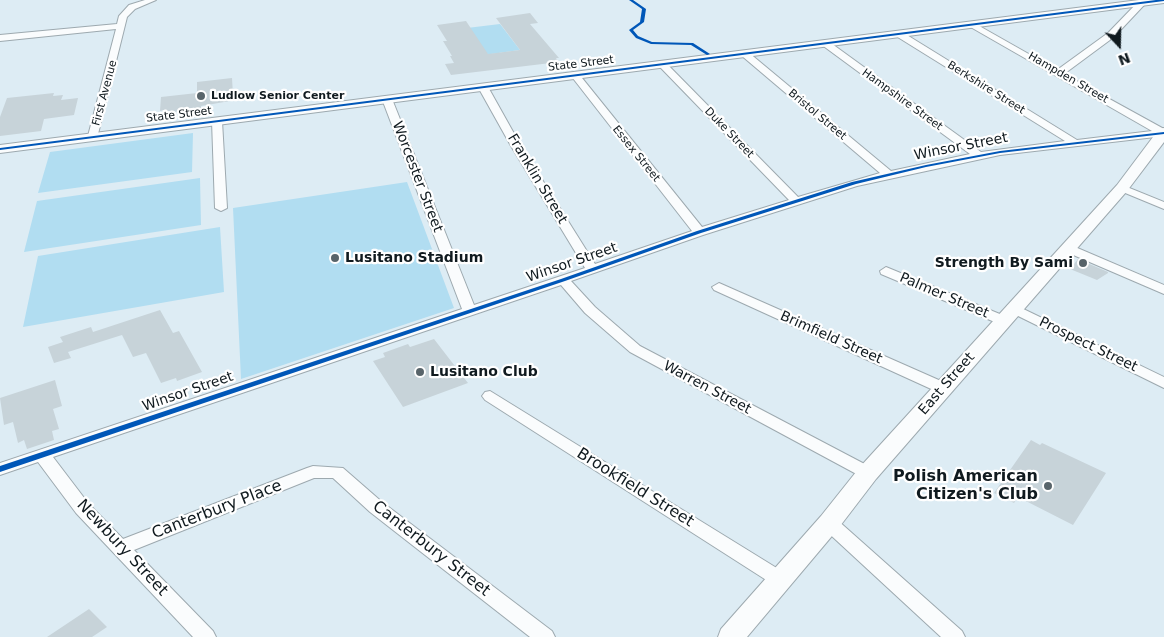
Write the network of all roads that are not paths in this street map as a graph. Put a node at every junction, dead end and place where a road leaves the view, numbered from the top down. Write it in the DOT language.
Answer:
graph roads {
  1 [pos="152,0"];
  2 [pos="1164,0"];
  3 [pos="1142,3"];
  4 [pos="971,25"];
  5 [pos="120,26"];
  6 [pos="900,34"];
  7 [pos="0,38"];
  8 [pos="825,43"];
  9 [pos="745,54"];
  10 [pos="662,64"];
  11 [pos="1059,73"];
  12 [pos="575,75"];
  13 [pos="483,87"];
  14 [pos="387,99"];
  15 [pos="217,121"];
  16 [pos="1164,133"];
  17 [pos="93,136"];
  18 [pos="1073,142"];
  19 [pos="3,149"];
  20 [pos="979,156"];
  21 [pos="889,175"];
  22 [pos="1122,188"];
  23 [pos="796,201"];
  24 [pos="1164,206"];
  25 [pos="221,208"];
  26 [pos="699,232"];
  27 [pos="1068,248"];
  28 [pos="592,269"];
  29 [pos="886,271"];
  30 [pos="563,280"];
  31 [pos="718,287"];
  32 [pos="1164,290"];
  33 [pos="469,311"];
  34 [pos="1007,314"];
  35 [pos="1164,383"];
  36 [pos="945,389"];
  37 [pos="490,396"];
  38 [pos="42,455"];
  39 [pos="0,469"];
  40 [pos="313,472"];
  41 [pos="868,473"];
  42 [pos="829,522"];
  43 [pos="121,548"];
  44 [pos="780,580"];
  45 [pos="206,637"];
  46 [pos="545,637"];
  47 [pos="731,637"];
  48 [pos="955,637"];
  1 -- 5 [label="street"];
  2 -- 3 [label="street, State Street"];
  3 -- 4 [label="street, State Street"];
  3 -- 11 [label="street"];
  4 -- 6 [label="street, State Street"];
  4 -- 11 [label="street, Hampden Street"];
  5 -- 7 [label="street"];
  5 -- 17 [label="street, First Avenue"];
  6 -- 8 [label="street, State Street"];
  6 -- 18 [label="street, Berkshire Street"];
  8 -- 9 [label="street, State Street"];
  8 -- 20 [label="street, Hampshire Street"];
  9 -- 10 [label="street, State Street"];
  9 -- 21 [label="street, Bristol Street"];
  10 -- 12 [label="street, State Street"];
  10 -- 23 [label="street, Duke Street"];
  11 -- 16 [label="street, Hampden Street"];
  12 -- 13 [label="street, State Street"];
  12 -- 26 [label="street, Essex Street"];
  13 -- 14 [label="street, State Street"];
  13 -- 28 [label="street, Franklin Street"];
  14 -- 15 [label="street, State Street"];
  14 -- 33 [label="street, Worcester Street"];
  15 -- 17 [label="street, State Street"];
  15 -- 25 [label="street"];
  16 -- 18 [label="street, Winsor Street"];
  16 -- 22 [label="street, East Street"];
  17 -- 19 [label="street, State Street"];
  18 -- 20 [label="street, Winsor Street"];
  20 -- 21 [label="street, Winsor Street"];
  21 -- 23 [label="street, Winsor Street"];
  22 -- 24 [label="street"];
  22 -- 27 [label="street, East Street"];
  23 -- 26 [label="street, Winsor Street"];
  26 -- 28 [label="street, Winsor Street"];
  27 -- 32 [label="street"];
  27 -- 34 [label="street, East Street"];
  28 -- 30 [label="street, Winsor Street"];
  29 -- 34 [label="street, Palmer Street"];
  30 -- 33 [label="street, Winsor Street"];
  30 -- 41 [label="street, Warren Street"];
  31 -- 36 [label="street, Brimfield Street"];
  33 -- 38 [label="street, Winsor Street"];
  34 -- 35 [label="street, Prospect Street"];
  34 -- 36 [label="street, East Street"];
  36 -- 41 [label="street, East Street"];
  37 -- 44 [label="street, Brookfield Street"];
  38 -- 39 [label="street, Winsor Street"];
  38 -- 43 [label="street, Newbury Street"];
  40 -- 43 [label="street, Canterbury Place"];
  40 -- 46 [label="street, Canterbury Street"];
  41 -- 42 [label="street, East Street"];
  42 -- 44 [label="street, East Street"];
  42 -- 48 [label="street"];
  43 -- 45 [label="street, Newbury Street"];
  44 -- 47 [label="street, East Street"];
}
